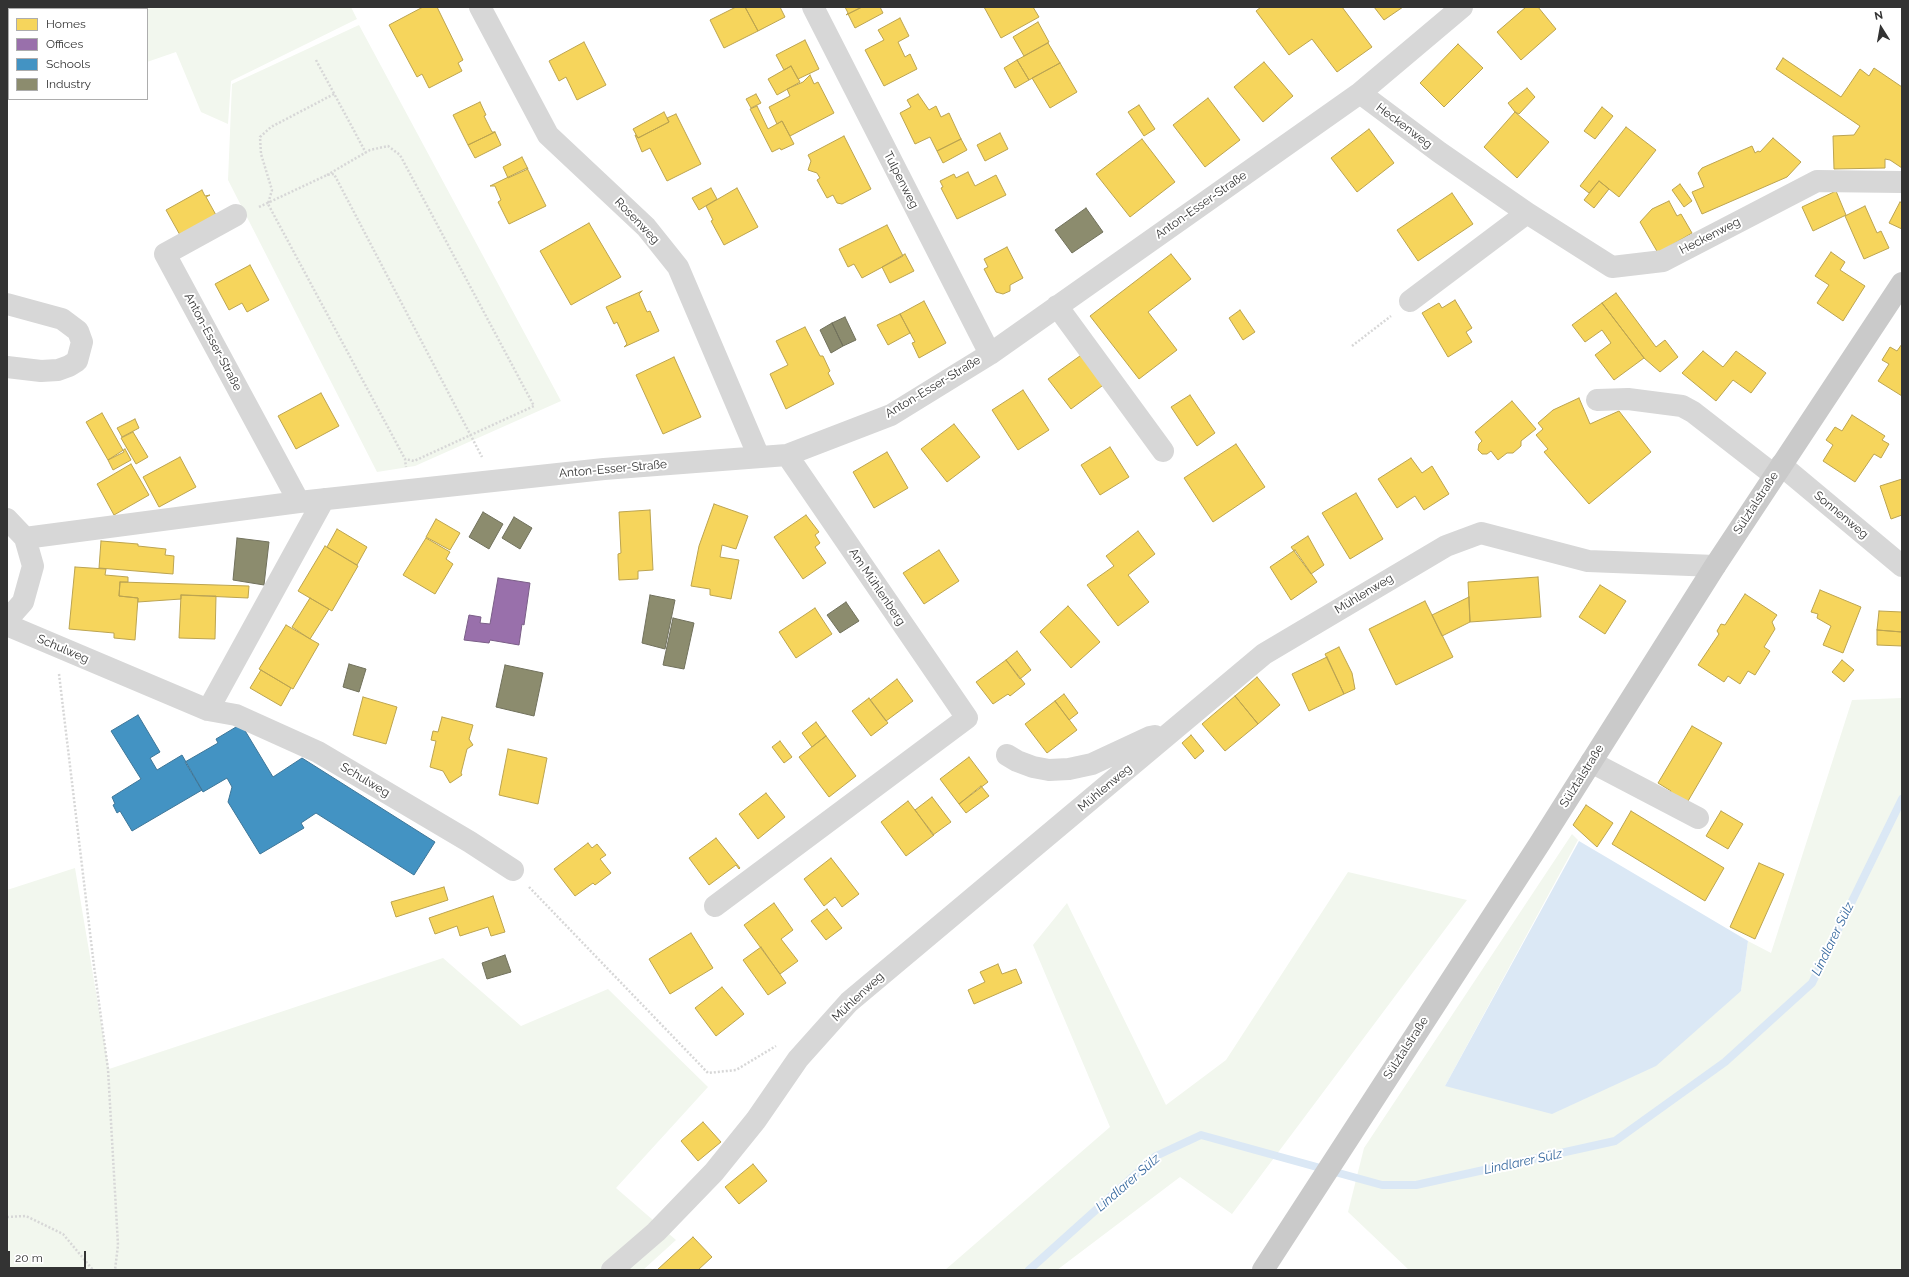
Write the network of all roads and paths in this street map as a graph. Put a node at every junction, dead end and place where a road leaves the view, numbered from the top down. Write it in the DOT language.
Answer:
graph roads {
  1 [pos="480,7"];
  2 [pos="813,7"];
  3 [pos="1462,7"];
  4 [pos="316,60"];
  5 [pos="1360,93"];
  6 [pos="334,94"];
  7 [pos="366,153"];
  8 [pos="327,175"];
  9 [pos="1902,182"];
  10 [pos="268,204"];
  11 [pos="1527,213"];
  12 [pos="236,215"];
  13 [pos="1902,282"];
  14 [pos="1410,301"];
  15 [pos="7,304"];
  16 [pos="1058,306"];
  17 [pos="1352,346"];
  18 [pos="990,354"];
  19 [pos="7,368"];
  20 [pos="1597,400"];
  21 [pos="470,435"];
  22 [pos="1163,451"];
  23 [pos="786,455"];
  24 [pos="760,457"];
  25 [pos="404,459"];
  26 [pos="1778,470"];
  27 [pos="494,481"];
  28 [pos="410,490"];
  29 [pos="324,499"];
  30 [pos="299,502"];
  31 [pos="7,519"];
  32 [pos="25,538"];
  33 [pos="1715,566"];
  34 [pos="1902,566"];
  35 [pos="7,620"];
  36 [pos="7,625"];
  37 [pos="56,645"];
  38 [pos="208,710"];
  39 [pos="1168,735"];
  40 [pos="1006,754"];
  41 [pos="1591,762"];
  42 [pos="1698,818"];
  43 [pos="513,870"];
  44 [pos="715,906"];
  45 [pos="782,1042"];
  46 [pos="7,1216"];
  47 [pos="93,1270"];
  48 [pos="115,1270"];
  49 [pos="612,1270"];
  50 [pos="1262,1270"];
  1 -- 24 [label="street, Rosenweg"];
  2 -- 18 [label="street, Tulpenweg"];
  3 -- 5 [label="street, Anton-Esser-Straße"];
  4 -- 6 [label="path"];
  5 -- 11 [label="street, Heckenweg"];
  5 -- 16 [label="street, Anton-Esser-Straße"];
  6 -- 7 [label="path"];
  6 -- 10 [label="path"];
  7 -- 8 [label="path"];
  7 -- 21 [label="path"];
  8 -- 10 [label="path"];
  8 -- 21 [label="path"];
  9 -- 11 [label="street, Heckenweg"];
  10 -- 12 [label="path"];
  10 -- 25 [label="path"];
  11 -- 14 [label="street"];
  12 -- 30 [label="street, Anton-Esser-Straße"];
  13 -- 26 [label="main road, Sülztalstraße"];
  14 -- 17 [label="path"];
  15 -- 19 [label="street"];
  16 -- 18 [label="street, Anton-Esser-Straße"];
  16 -- 22 [label="street"];
  18 -- 23 [label="street, Anton-Esser-Straße"];
  20 -- 26 [label="street, Sonnenweg"];
  21 -- 25 [label="path"];
  21 -- 27 [label="path"];
  23 -- 24 [label="street, Anton-Esser-Straße"];
  23 -- 44 [label="street, Am Mühlenberg"];
  24 -- 27 [label="street, Anton-Esser-Straße"];
  25 -- 28 [label="path"];
  26 -- 33 [label="main road, Sülztalstraße"];
  26 -- 34 [label="street, Sonnenweg"];
  27 -- 28 [label="street, Anton-Esser-Straße"];
  28 -- 29 [label="street, Anton-Esser-Straße"];
  29 -- 30 [label="street, Anton-Esser-Straße"];
  29 -- 38 [label="street"];
  30 -- 32 [label="street, Anton-Esser-Straße"];
  31 -- 32 [label="street"];
  32 -- 35 [label="street"];
  33 -- 39 [label="street, Mühlenweg"];
  33 -- 41 [label="main road, Sülztalstraße"];
  36 -- 37 [label="street, Schulweg"];
  37 -- 38 [label="street, Schulweg"];
  37 -- 48 [label="path"];
  38 -- 43 [label="street, Schulweg"];
  39 -- 40 [label="street"];
  39 -- 49 [label="street, Mühlenweg"];
  41 -- 42 [label="street"];
  41 -- 50 [label="main road, Sülztalstraße"];
  43 -- 45 [label="path"];
  46 -- 47 [label="path"];
}
